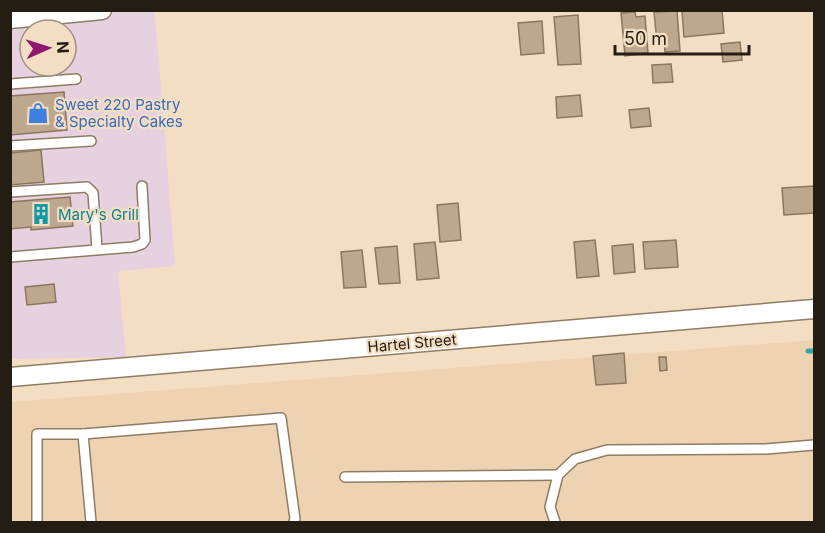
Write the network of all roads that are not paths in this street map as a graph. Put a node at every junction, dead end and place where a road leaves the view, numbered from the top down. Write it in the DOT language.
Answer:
graph roads {
  1 [pos="102,10"];
  2 [pos="10,19"];
  3 [pos="76,80"];
  4 [pos="10,84"];
  5 [pos="91,141"];
  6 [pos="10,146"];
  7 [pos="142,186"];
  8 [pos="10,192"];
  9 [pos="97,249"];
  10 [pos="10,257"];
  11 [pos="814,309"];
  12 [pos="10,377"];
  13 [pos="83,434"];
  14 [pos="814,445"];
  15 [pos="558,476"];
  16 [pos="345,477"];
  17 [pos="37,522"];
  18 [pos="91,522"];
  19 [pos="294,522"];
  20 [pos="555,522"];
  1 -- 2 [label="street"];
  3 -- 4 [label="lane"];
  5 -- 6 [label="lane"];
  7 -- 9 [label="lane"];
  8 -- 9 [label="lane"];
  9 -- 10 [label="lane"];
  11 -- 12 [label="street, Hartel Street"];
  13 -- 17 [label="lane"];
  13 -- 18 [label="lane"];
  13 -- 19 [label="lane"];
  14 -- 15 [label="lane"];
  15 -- 16 [label="lane"];
  15 -- 20 [label="lane"];
}
